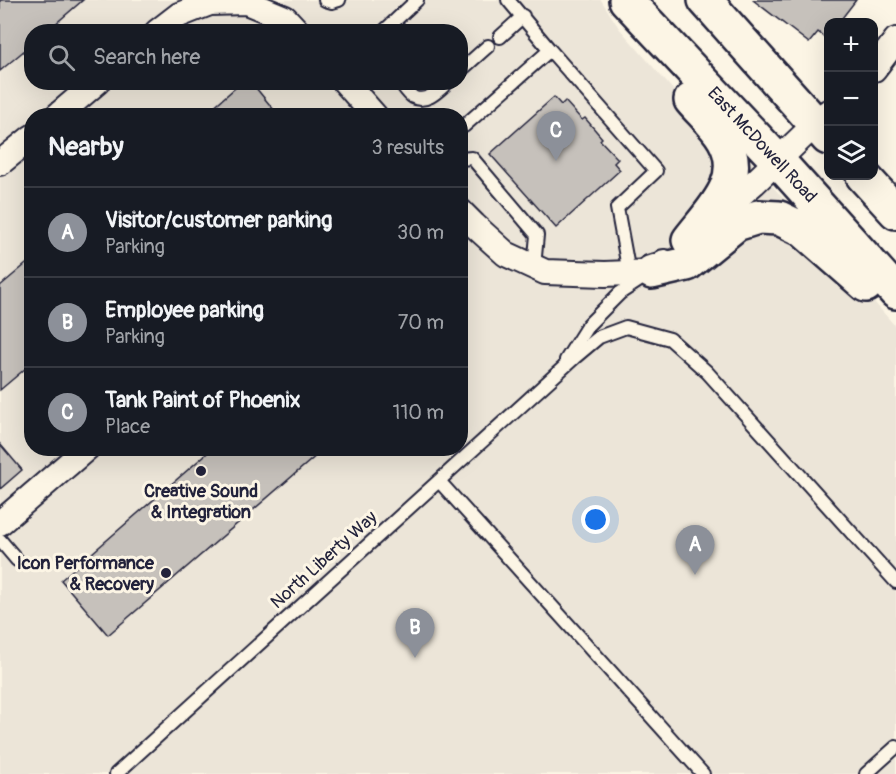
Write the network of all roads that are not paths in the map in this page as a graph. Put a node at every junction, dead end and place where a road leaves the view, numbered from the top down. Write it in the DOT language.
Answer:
graph roads {
  1 [pos="325,0"];
  2 [pos="339,0"];
  3 [pos="417,0"];
  4 [pos="508,0"];
  5 [pos="705,0"];
  6 [pos="257,3"];
  7 [pos="636,10"];
  8 [pos="523,16"];
  9 [pos="167,24"];
  10 [pos="291,24"];
  11 [pos="391,24"];
  12 [pos="500,37"];
  13 [pos="896,40"];
  14 [pos="488,46"];
  15 [pos="550,50"];
  16 [pos="878,63"];
  17 [pos="468,64"];
  18 [pos="88,90"];
  19 [pos="352,90"];
  20 [pos="407,90"];
  21 [pos="439,90"];
  22 [pos="66,108"];
  23 [pos="368,108"];
  24 [pos="468,122"];
  25 [pos="824,125"];
  26 [pos="24,144"];
  27 [pos="468,158"];
  28 [pos="778,161"];
  29 [pos="0,164"];
  30 [pos="867,180"];
  31 [pos="896,212"];
  32 [pos="468,219"];
  33 [pos="689,240"];
  34 [pos="534,267"];
  35 [pos="641,273"];
  36 [pos="896,292"];
  37 [pos="896,311"];
  38 [pos="557,374"];
  39 [pos="468,455"];
  40 [pos="78,456"];
  41 [pos="467,456"];
  42 [pos="439,481"];
  43 [pos="0,523"];
  44 [pos="0,540"];
  45 [pos="17,560"];
  46 [pos="896,582"];
  47 [pos="896,747"];
  48 [pos="116,774"];
  49 [pos="703,774"];
  50 [pos="866,774"];
  1 -- 2 [label="lane"];
  3 -- 11 [label="lane"];
  4 -- 8 [label="lane"];
  5 -- 25 [label="main road"];
  6 -- 9 [label="street"];
  6 -- 10 [label="street"];
  7 -- 28 [label="main road, East McDowell Road"];
  7 -- 33 [label="main road"];
  8 -- 12 [label="lane"];
  8 -- 15 [label="lane"];
  13 -- 16 [label="street"];
  14 -- 17 [label="lane"];
  15 -- 24 [label="lane"];
  15 -- 35 [label="lane"];
  18 -- 22 [label="street"];
  19 -- 23 [label="street"];
  20 -- 21 [label="lane"];
  25 -- 28 [label="street"];
  26 -- 29 [label="street"];
  27 -- 34 [label="lane"];
  28 -- 33 [label="street"];
  28 -- 36 [label="main road, East McDowell Road"];
  30 -- 31 [label="main road"];
  32 -- 34 [label="street"];
  33 -- 35 [label="street"];
  34 -- 35 [label="street"];
  35 -- 37 [label="main road"];
  35 -- 38 [label="lane, North Liberty Way"];
  38 -- 39 [label="lane, North Liberty Way"];
  38 -- 46 [label="lane, North Liberty Way"];
  40 -- 43 [label="street"];
  41 -- 42 [label="lane, North Liberty Way"];
  42 -- 48 [label="lane, North Liberty Way"];
  42 -- 49 [label="lane"];
  44 -- 45 [label="lane"];
  47 -- 50 [label="lane"];
}
